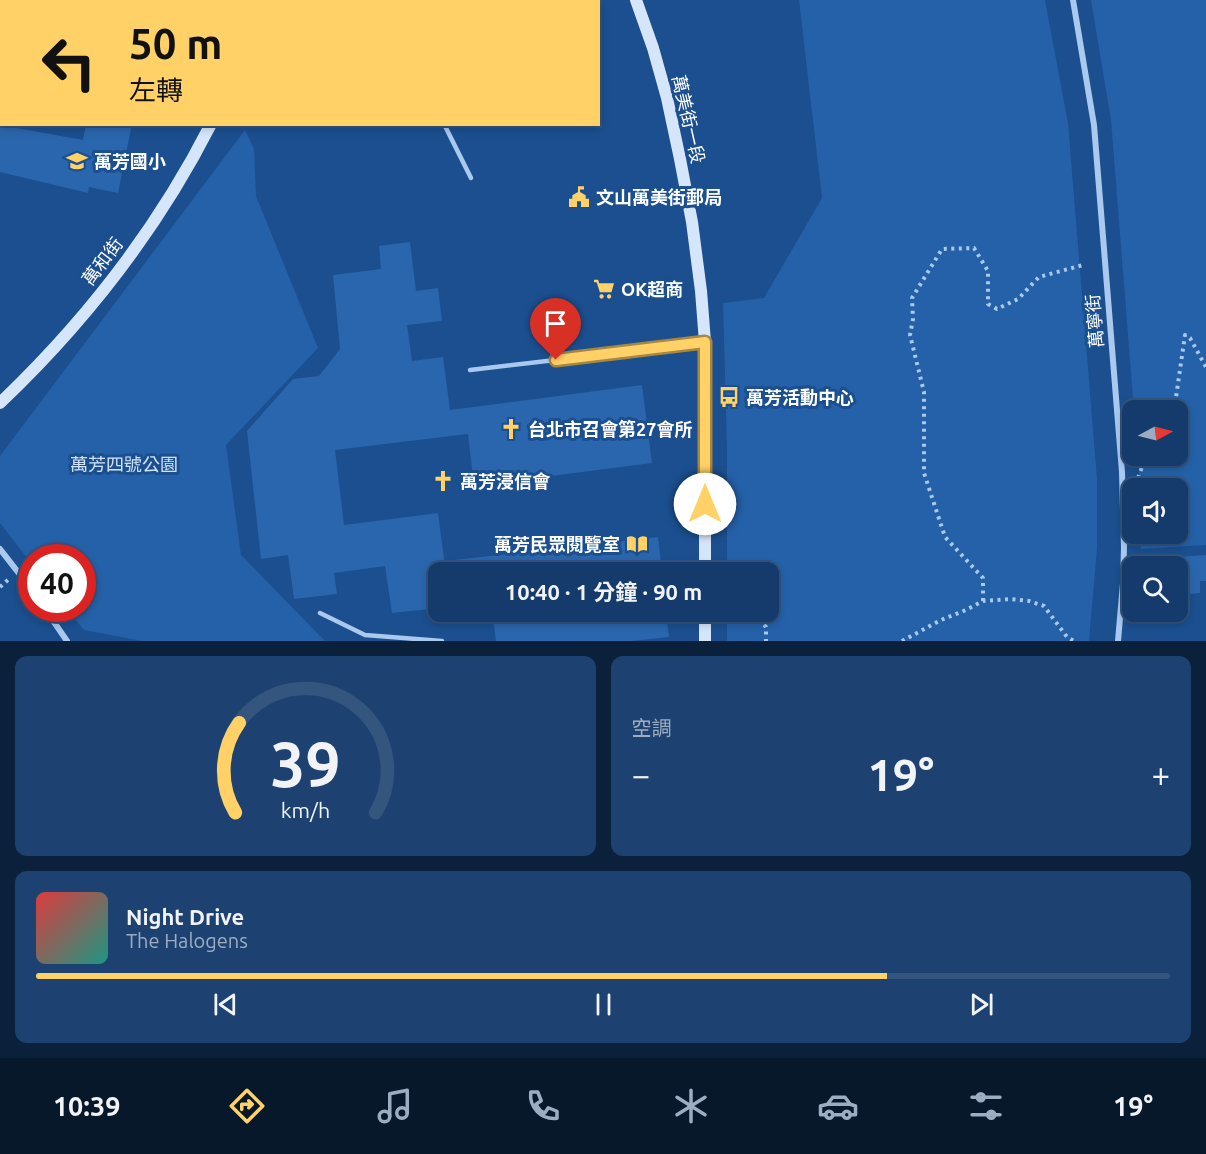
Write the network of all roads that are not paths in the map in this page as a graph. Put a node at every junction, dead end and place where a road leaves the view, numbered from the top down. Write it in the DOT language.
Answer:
graph roads {
  1 [pos="636,0"];
  2 [pos="1073,0"];
  3 [pos="210,126"];
  4 [pos="445,126"];
  5 [pos="471,178"];
  6 [pos="705,342"];
  7 [pos="470,370"];
  8 [pos="0,403"];
  9 [pos="0,549"];
  10 [pos="705,562"];
  11 [pos="18,572"];
  12 [pos="321,613"];
  13 [pos="54,622"];
  14 [pos="705,622"];
  15 [pos="67,641"];
  16 [pos="442,641"];
  17 [pos="705,641"];
  18 [pos="1118,641"];
  1 -- 6 [label="street, 萬美街一段"];
  2 -- 18 [label="street, 萬寧街"];
  3 -- 8 [label="street, 萬和街"];
  4 -- 5 [label="lane"];
  6 -- 7 [label="lane"];
  6 -- 10 [label="street, 萬美街一段"];
  9 -- 11 [label="street"];
  12 -- 16 [label="lane"];
  13 -- 15 [label="street"];
  14 -- 17 [label="street"];
}
